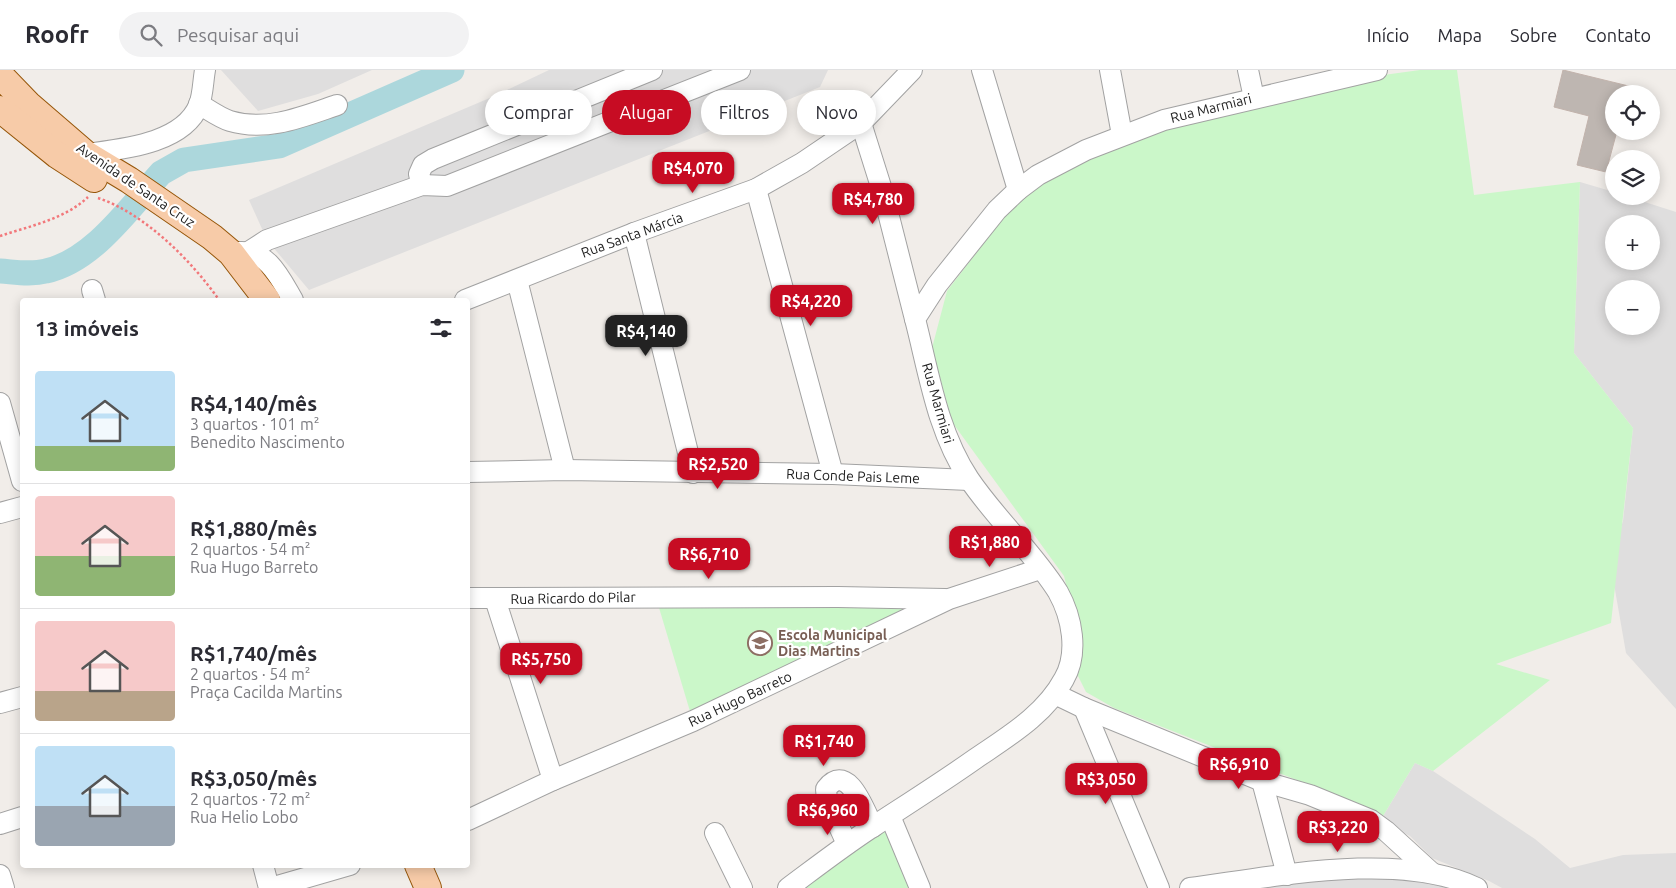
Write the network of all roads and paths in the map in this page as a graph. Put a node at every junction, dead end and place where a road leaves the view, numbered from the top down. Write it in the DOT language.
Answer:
graph roads {
  1 [pos="205,70"];
  2 [pos="652,70"];
  3 [pos="740,70"];
  4 [pos="912,70"];
  5 [pos="982,70"];
  6 [pos="1110,70"];
  7 [pos="1248,70"];
  8 [pos="1377,70"];
  9 [pos="0,75"];
  10 [pos="1254,98"];
  11 [pos="199,104"];
  12 [pos="337,105"];
  13 [pos="876,107"];
  14 [pos="0,109"];
  15 [pos="843,135"];
  16 [pos="865,135"];
  17 [pos="1122,135"];
  18 [pos="86,154"];
  19 [pos="422,185"];
  20 [pos="124,187"];
  21 [pos="756,189"];
  22 [pos="1018,190"];
  23 [pos="86,192"];
  24 [pos="91,195"];
  25 [pos="155,208"];
  26 [pos="634,233"];
  27 [pos="0,236"];
  28 [pos="240,252"];
  29 [pos="517,280"];
  30 [pos="217,298"];
  31 [pos="246,298"];
  32 [pos="266,298"];
  33 [pos="292,298"];
  34 [pos="470,298"];
  35 [pos="915,319"];
  36 [pos="0,403"];
  37 [pos="565,470"];
  38 [pos="470,472"];
  39 [pos="693,473"];
  40 [pos="20,474"];
  41 [pos="833,474"];
  42 [pos="970,480"];
  43 [pos="20,508"];
  44 [pos="0,513"];
  45 [pos="1040,569"];
  46 [pos="470,598"];
  47 [pos="495,599"];
  48 [pos="949,599"];
  49 [pos="1055,694"];
  50 [pos="20,698"];
  51 [pos="0,703"];
  52 [pos="1084,708"];
  53 [pos="553,780"];
  54 [pos="1262,781"];
  55 [pos="890,816"];
  56 [pos="20,818"];
  57 [pos="470,819"];
  58 [pos="0,824"];
  59 [pos="873,827"];
  60 [pos="715,833"];
  61 [pos="847,844"];
  62 [pos="264,868"];
  63 [pos="340,868"];
  64 [pos="419,868"];
  65 [pos="438,868"];
  66 [pos="1432,873"];
  67 [pos="0,875"];
  68 [pos="1287,875"];
  69 [pos="4,888"];
  70 [pos="270,888"];
  71 [pos="428,888"];
  72 [pos="447,888"];
  73 [pos="742,888"];
  74 [pos="788,888"];
  75 [pos="920,888"];
  76 [pos="1159,888"];
  77 [pos="1190,888"];
  78 [pos="1477,888"];
  1 -- 11 [label="street"];
  2 -- 19 [label="street"];
  3 -- 19 [label="street"];
  4 -- 13 [label="street, Rua Santa Márcia"];
  5 -- 22 [label="street"];
  6 -- 17 [label="street"];
  7 -- 10 [label="street"];
  8 -- 10 [label="street, Rua Marmiari"];
  9 -- 18 [label="main road, Avenida de Santa Cruz"];
  10 -- 17 [label="street, Rua Marmiari"];
  11 -- 12 [label="street"];
  11 -- 18 [label="street"];
  14 -- 20 [label="main road, Avenida de Santa Cruz"];
  15 -- 21 [label="street, Rua Santa Márcia"];
  16 -- 35 [label="street"];
  17 -- 22 [label="street, Rua Marmiari"];
  18 -- 20 [label="main road, Avenida de Santa Cruz"];
  19 -- 28 [label="street"];
  20 -- 25 [label="main road, Avenida de Santa Cruz"];
  21 -- 26 [label="street, Rua Santa Márcia"];
  21 -- 41 [label="street"];
  22 -- 35 [label="street, Rua Marmiari"];
  23 -- 24 [label="path"];
  24 -- 27 [label="path"];
  24 -- 30 [label="path"];
  25 -- 28 [label="main road, Avenida de Santa Cruz"];
  25 -- 31 [label="main road, Avenida de Santa Cruz"];
  26 -- 29 [label="street, Rua Santa Márcia"];
  26 -- 39 [label="street"];
  28 -- 32 [label="main road, Avenida de Santa Cruz"];
  28 -- 33 [label="street"];
  29 -- 34 [label="street, Rua Santa Márcia"];
  29 -- 37 [label="street"];
  35 -- 42 [label="street, Rua Marmiari"];
  36 -- 40 [label="street"];
  37 -- 38 [label="street, Rua Conde Pais Leme"];
  37 -- 39 [label="street, Rua Conde Pais Leme"];
  39 -- 41 [label="street, Rua Conde Pais Leme"];
  41 -- 42 [label="street, Rua Conde Pais Leme"];
  42 -- 45 [label="street, Rua Marmiari"];
  43 -- 44 [label="street"];
  45 -- 48 [label="street, Rua Hugo Barreto"];
  45 -- 49 [label="street, Rua Marmiari"];
  46 -- 47 [label="street, Rua Ricardo do Pilar"];
  47 -- 48 [label="street, Rua Ricardo do Pilar"];
  47 -- 53 [label="street"];
  48 -- 53 [label="street, Rua Hugo Barreto"];
  49 -- 52 [label="street"];
  49 -- 55 [label="street, Rua Marmiari"];
  50 -- 51 [label="street"];
  52 -- 54 [label="street"];
  52 -- 76 [label="street"];
  53 -- 57 [label="street, Rua Hugo Barreto"];
  54 -- 66 [label="street"];
  54 -- 68 [label="street"];
  55 -- 59 [label="street, Rua Marmiari"];
  55 -- 75 [label="street"];
  56 -- 58 [label="street"];
  59 -- 61 [label="street, Rua Marmiari"];
  59 -- 61 [label="street"];
  60 -- 73 [label="street"];
  61 -- 74 [label="street, Rua Marmiari"];
  62 -- 70 [label="street"];
  63 -- 70 [label="street"];
  64 -- 71 [label="main road"];
  65 -- 72 [label="main road"];
  66 -- 68 [label="street"];
  66 -- 78 [label="street"];
  67 -- 69 [label="street"];
  68 -- 77 [label="street"];
}
